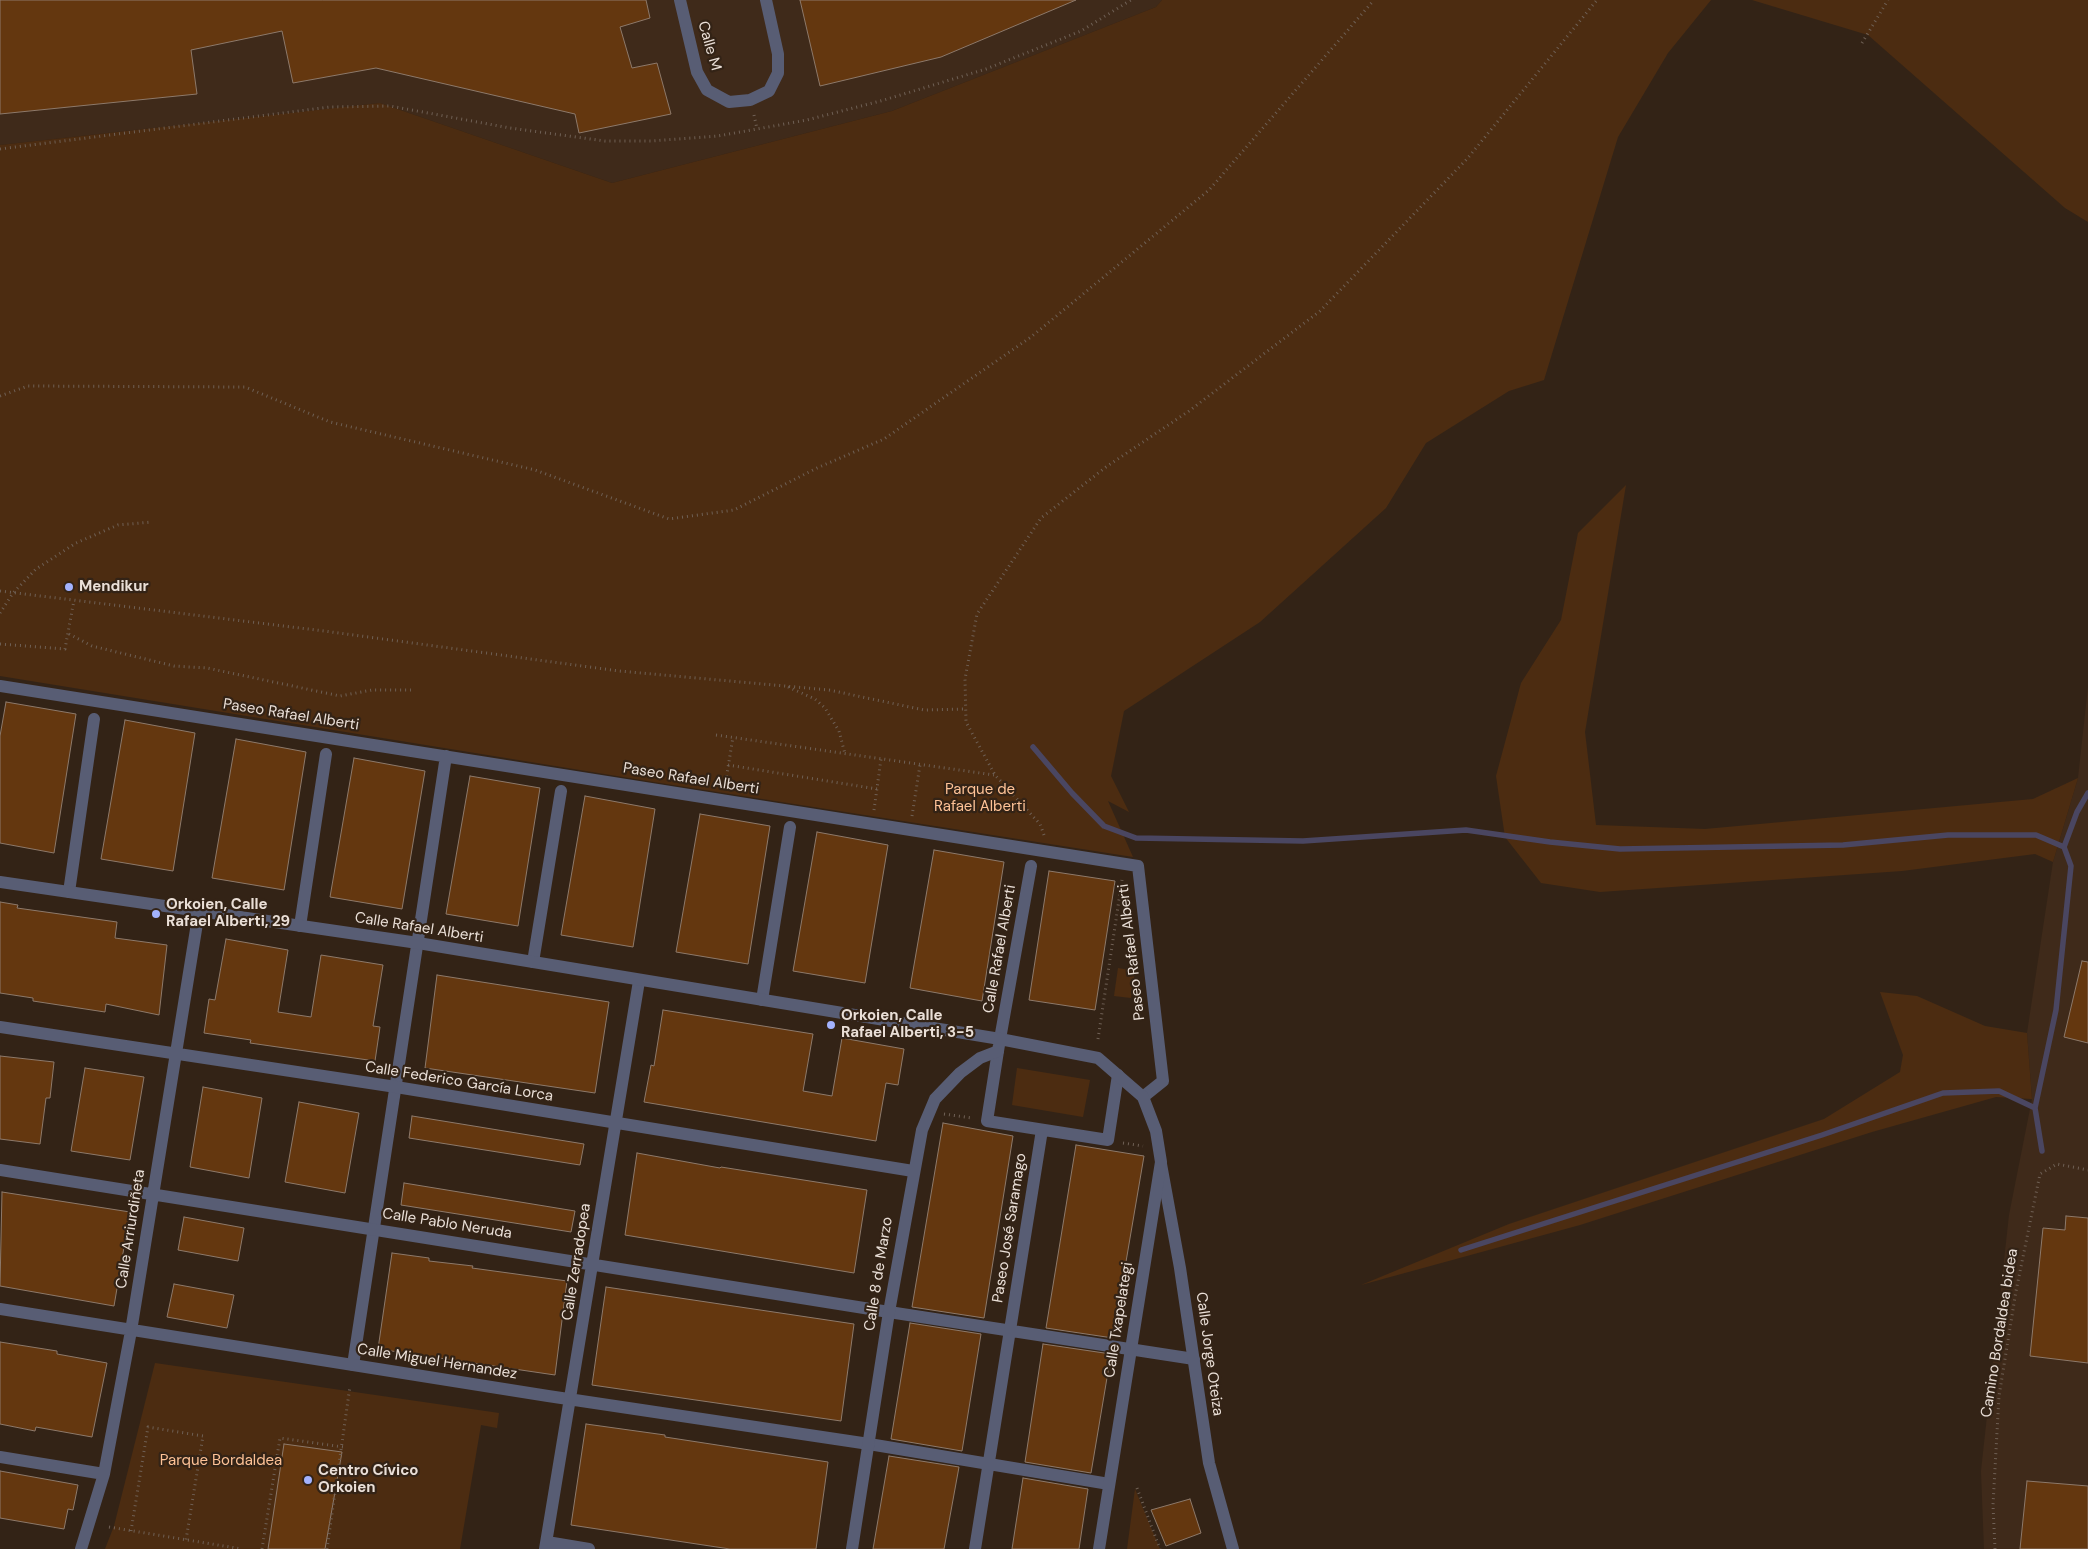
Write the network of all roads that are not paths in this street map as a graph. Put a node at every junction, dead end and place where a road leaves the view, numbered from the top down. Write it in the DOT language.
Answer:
graph roads {
  1 [pos="680,0"];
  2 [pos="766,0"];
  3 [pos="0,686"];
  4 [pos="94,719"];
  5 [pos="326,754"];
  6 [pos="446,756"];
  7 [pos="561,792"];
  8 [pos="790,826"];
  9 [pos="1031,866"];
  10 [pos="0,882"];
  11 [pos="69,892"];
  12 [pos="199,911"];
  13 [pos="300,926"];
  14 [pos="418,944"];
  15 [pos="533,962"];
  16 [pos="639,980"];
  17 [pos="762,1000"];
  18 [pos="0,1026"];
  19 [pos="999,1045"];
  20 [pos="174,1054"];
  21 [pos="1118,1074"];
  22 [pos="396,1087"];
  23 [pos="1143,1098"];
  24 [pos="616,1123"];
  25 [pos="1042,1130"];
  26 [pos="1161,1162"];
  27 [pos="0,1170"];
  28 [pos="913,1171"];
  29 [pos="153,1192"];
  30 [pos="373,1229"];
  31 [pos="593,1264"];
  32 [pos="0,1309"];
  33 [pos="889,1312"];
  34 [pos="131,1331"];
  35 [pos="1010,1331"];
  36 [pos="1131,1350"];
  37 [pos="1194,1359"];
  38 [pos="353,1365"];
  39 [pos="571,1400"];
  40 [pos="869,1444"];
  41 [pos="0,1457"];
  42 [pos="989,1464"];
  43 [pos="104,1474"];
  44 [pos="1109,1484"];
  45 [pos="546,1546"];
  46 [pos="81,1549"];
  47 [pos="589,1549"];
  48 [pos="852,1549"];
  49 [pos="975,1549"];
  50 [pos="1099,1549"];
  51 [pos="1233,1549"];
  1 -- 2 [label="street, Calle M"];
  3 -- 6 [label="street, Paseo Rafael Alberti"];
  4 -- 11 [label="street"];
  5 -- 13 [label="street"];
  6 -- 14 [label="street"];
  6 -- 23 [label="street, Paseo Rafael Alberti"];
  7 -- 15 [label="street"];
  8 -- 17 [label="street"];
  9 -- 19 [label="street, Calle Rafael Alberti"];
  10 -- 11 [label="street, Calle Rafael Alberti"];
  11 -- 12 [label="street, Calle Rafael Alberti"];
  12 -- 13 [label="street, Calle Rafael Alberti"];
  12 -- 20 [label="street, Calle Arriurdiñeta"];
  13 -- 14 [label="street, Calle Rafael Alberti"];
  14 -- 15 [label="street, Calle Rafael Alberti"];
  14 -- 22 [label="street"];
  15 -- 16 [label="street, Calle Rafael Alberti"];
  16 -- 17 [label="street, Calle Rafael Alberti"];
  16 -- 24 [label="street, Calle Zerradopea"];
  17 -- 19 [label="street, Calle Rafael Alberti"];
  18 -- 20 [label="street, Calle Federico García Lorca"];
  19 -- 21 [label="street, Calle Rafael Alberti"];
  19 -- 25 [label="street"];
  19 -- 28 [label="street, Calle 8 de Marzo"];
  20 -- 22 [label="street, Calle Federico García Lorca"];
  20 -- 29 [label="street, Calle Arriurdiñeta"];
  21 -- 23 [label="street, Calle Rafael Alberti"];
  21 -- 25 [label="street"];
  22 -- 24 [label="street, Calle Federico García Lorca"];
  22 -- 30 [label="street"];
  23 -- 26 [label="street, Calle Txapelategi"];
  24 -- 28 [label="street, Calle Federico García Lorca"];
  24 -- 31 [label="street, Calle Zerradopea"];
  25 -- 35 [label="street, Paseo José Saramago"];
  26 -- 36 [label="street, Calle Txapelategi"];
  26 -- 37 [label="street, Calle Jorge Oteiza"];
  27 -- 29 [label="street, Calle Pablo Neruda"];
  28 -- 33 [label="street, Calle 8 de Marzo"];
  29 -- 30 [label="street, Calle Pablo Neruda"];
  29 -- 34 [label="street, Calle Arriurdiñeta"];
  30 -- 31 [label="street, Calle Pablo Neruda"];
  30 -- 38 [label="street"];
  31 -- 33 [label="street, Calle Pablo Neruda"];
  31 -- 39 [label="street, Calle Zerradopea"];
  32 -- 34 [label="street, Calle Miguel Hernandez"];
  33 -- 35 [label="street"];
  33 -- 40 [label="street, Calle 8 de Marzo"];
  34 -- 38 [label="street, Calle Miguel Hernandez"];
  34 -- 43 [label="street, Calle Arriurdiñeta"];
  35 -- 36 [label="street"];
  35 -- 42 [label="street, Paseo José Saramago"];
  36 -- 37 [label="street"];
  36 -- 44 [label="street, Calle Txapelategi"];
  37 -- 51 [label="street, Calle Jorge Oteiza"];
  38 -- 39 [label="street, Calle Miguel Hernandez"];
  39 -- 40 [label="street, Calle Miguel Hernandez"];
  39 -- 45 [label="street, Calle Zerradopea"];
  40 -- 42 [label="street"];
  40 -- 48 [label="street, Calle 8 de Marzo"];
  41 -- 43 [label="street"];
  42 -- 44 [label="street"];
  42 -- 49 [label="street, Paseo José Saramago"];
  43 -- 46 [label="street, Calle Arriurdiñeta"];
  44 -- 50 [label="street, Calle Txapelategi"];
  45 -- 47 [label="street"];
}
